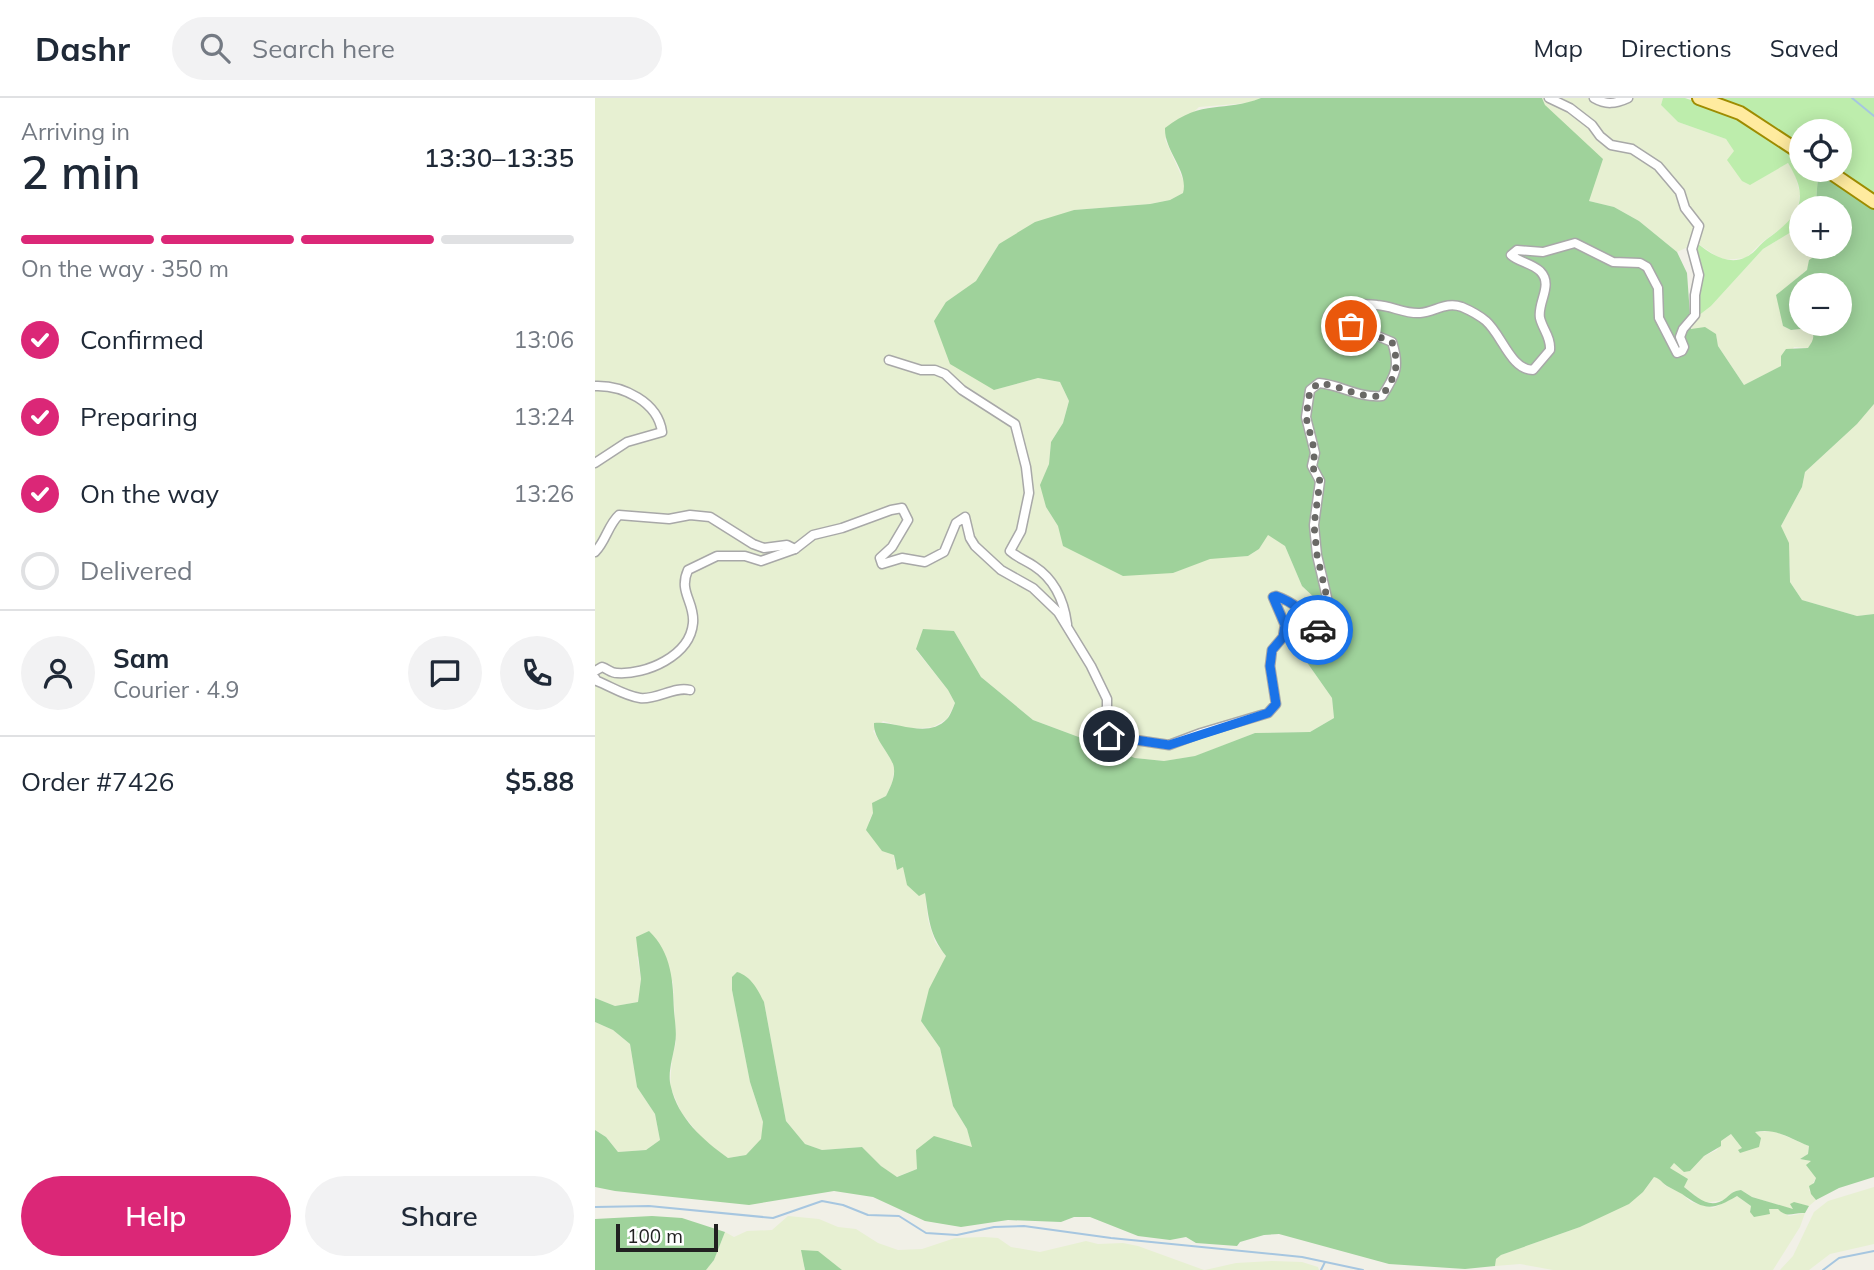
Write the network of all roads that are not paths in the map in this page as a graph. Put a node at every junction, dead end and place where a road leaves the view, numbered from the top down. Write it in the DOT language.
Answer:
graph roads {
  1 [pos="1549,98"];
  2 [pos="1594,98"];
  3 [pos="1628,98"];
  4 [pos="1699,98"];
  5 [pos="1789,145"];
  6 [pos="1845,182"];
  7 [pos="1874,202"];
  8 [pos="889,360"];
  9 [pos="595,386"];
  10 [pos="595,463"];
  11 [pos="795,549"];
  12 [pos="595,552"];
  13 [pos="1067,627"];
  14 [pos="595,671"];
  15 [pos="595,678"];
  16 [pos="690,690"];
  1 -- 13 [label="street"];
  2 -- 3 [label="street"];
  4 -- 5 [label="main road"];
  6 -- 7 [label="main road"];
  8 -- 13 [label="street"];
  9 -- 10 [label="street"];
  11 -- 12 [label="street"];
  11 -- 13 [label="street"];
  11 -- 14 [label="street"];
  15 -- 16 [label="street"];
}
